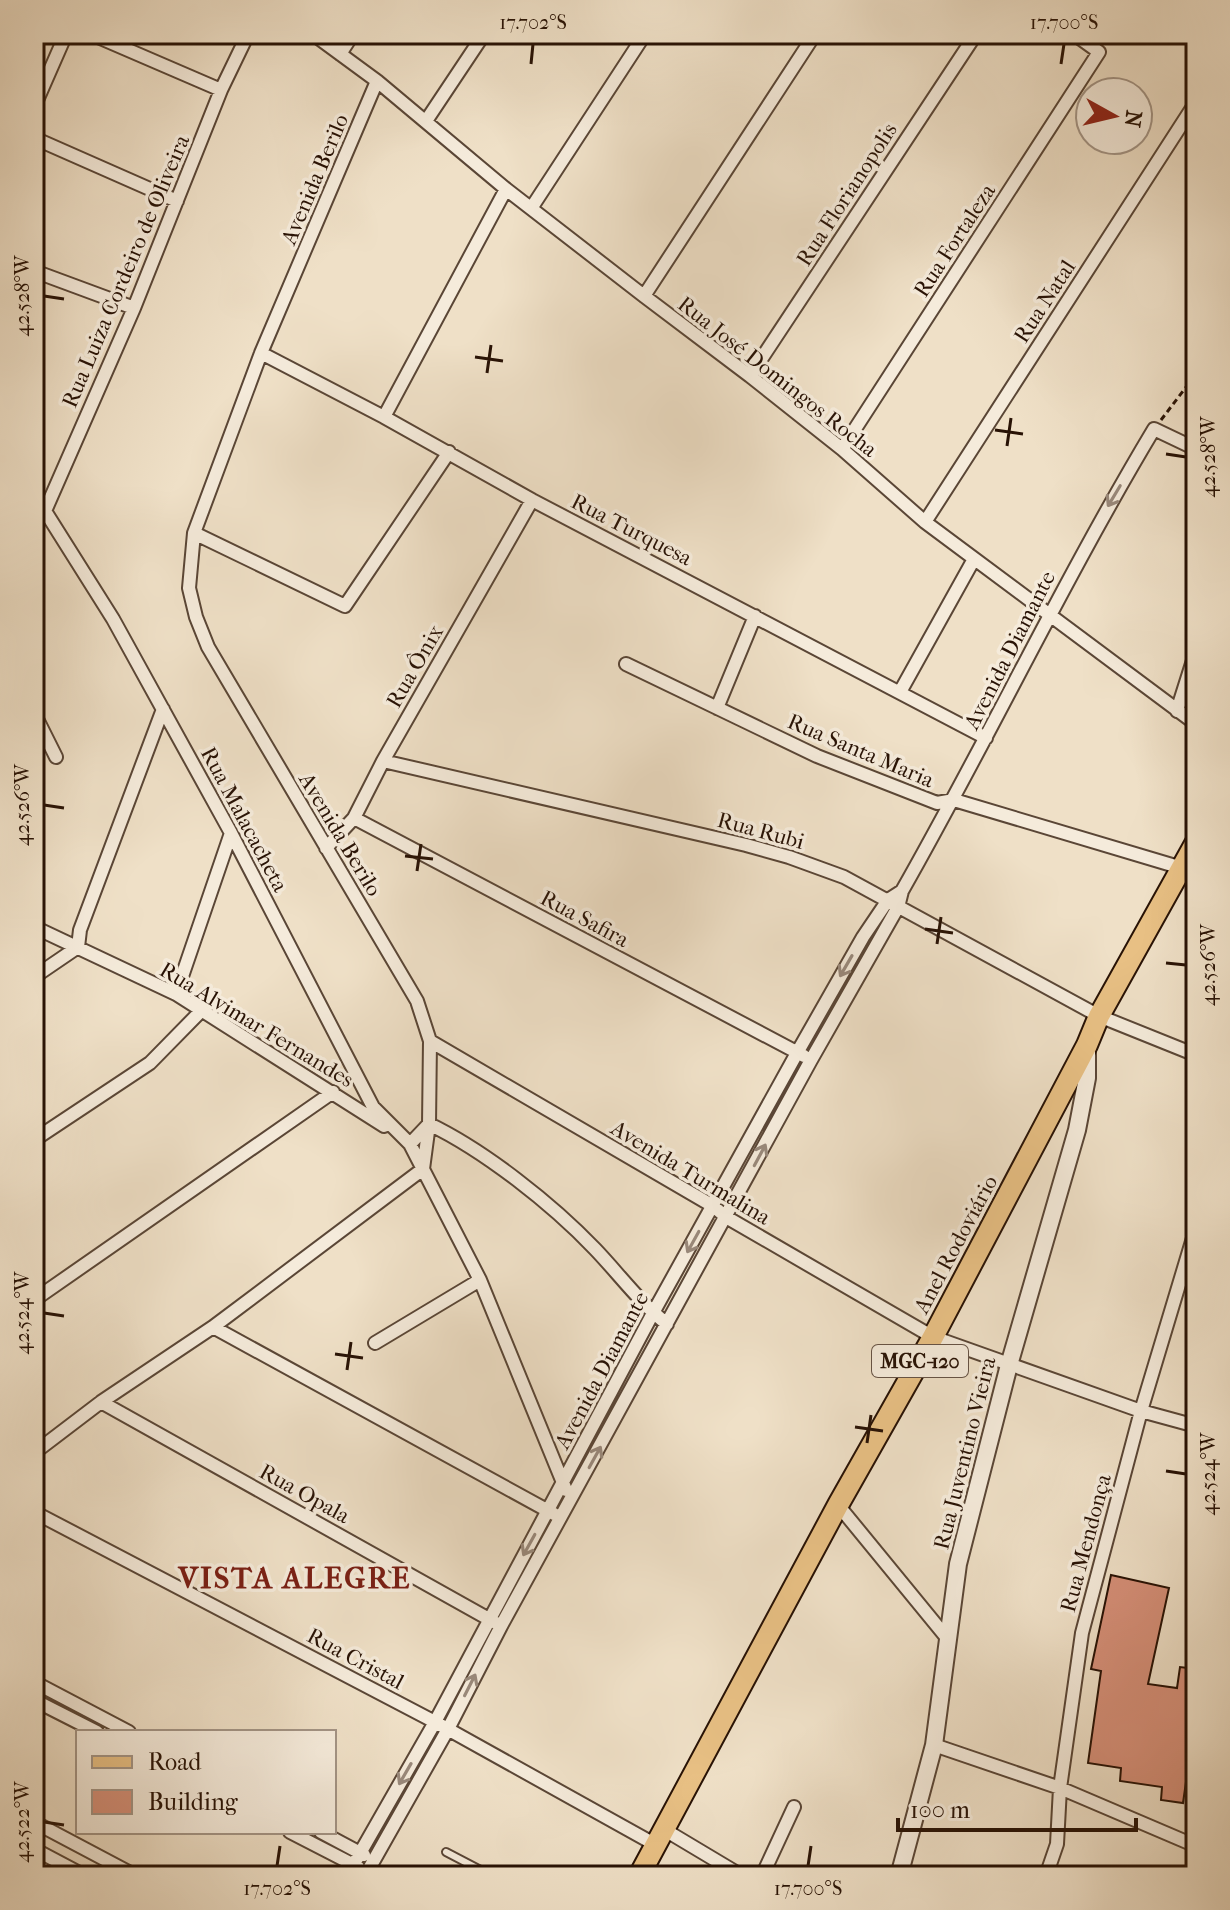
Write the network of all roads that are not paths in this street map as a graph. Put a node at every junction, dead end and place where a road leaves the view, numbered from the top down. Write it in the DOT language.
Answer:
graph roads {
  1 [pos="66,34"];
  2 [pos="91,34"];
  3 [pos="248,34"];
  4 [pos="313,34"];
  5 [pos="353,34"];
  6 [pos="484,34"];
  7 [pos="645,34"];
  8 [pos="815,34"];
  9 [pos="976,34"];
  10 [pos="1074,34"];
  11 [pos="1190,34"];
  12 [pos="1196,38"];
  13 [pos="340,54"];
  14 [pos="377,81"];
  15 [pos="221,90"];
  16 [pos="1196,102"];
  17 [pos="34,107"];
  18 [pos="426,121"];
  19 [pos="34,138"];
  20 [pos="506,189"];
  21 [pos="177,201"];
  22 [pos="532,207"];
  23 [pos="34,271"];
  24 [pos="644,296"];
  25 [pos="134,308"];
  26 [pos="261,353"];
  27 [pos="750,376"];
  28 [pos="384,417"];
  29 [pos="842,449"];
  30 [pos="1196,449"];
  31 [pos="449,452"];
  32 [pos="532,500"];
  33 [pos="38,514"];
  34 [pos="925,522"];
  35 [pos="194,533"];
  36 [pos="974,559"];
  37 [pos="1050,613"];
  38 [pos="755,616"];
  39 [pos="1196,651"];
  40 [pos="626,664"];
  41 [pos="900,692"];
  42 [pos="717,708"];
  43 [pos="163,709"];
  44 [pos="1177,711"];
  45 [pos="34,713"];
  46 [pos="1196,724"];
  47 [pos="986,738"];
  48 [pos="56,757"];
  49 [pos="383,761"];
  50 [pos="954,800"];
  51 [pos="354,818"];
  52 [pos="231,833"];
  53 [pos="1196,842"];
  54 [pos="326,848"];
  55 [pos="1182,868"];
  56 [pos="893,903"];
  57 [pos="34,927"];
  58 [pos="78,947"];
  59 [pos="34,977"];
  60 [pos="176,994"];
  61 [pos="202,1010"];
  62 [pos="1099,1016"];
  63 [pos="430,1041"];
  64 [pos="1087,1045"];
  65 [pos="797,1053"];
  66 [pos="1196,1055"];
  67 [pos="811,1060"];
  68 [pos="333,1092"];
  69 [pos="429,1124"];
  70 [pos="34,1140"];
  71 [pos="410,1144"];
  72 [pos="423,1169"];
  73 [pos="713,1206"];
  74 [pos="726,1217"];
  75 [pos="1196,1228"];
  76 [pos="480,1280"];
  77 [pos="34,1300"];
  78 [pos="653,1313"];
  79 [pos="667,1324"];
  80 [pos="213,1327"];
  81 [pos="933,1337"];
  82 [pos="375,1343"];
  83 [pos="1009,1365"];
  84 [pos="101,1402"];
  85 [pos="1141,1411"];
  86 [pos="1196,1426"];
  87 [pos="34,1453"];
  88 [pos="563,1485"];
  89 [pos="571,1500"];
  90 [pos="838,1505"];
  91 [pos="548,1511"];
  92 [pos="34,1512"];
  93 [pos="561,1517"];
  94 [pos="489,1619"];
  95 [pos="501,1626"];
  96 [pos="947,1638"];
  97 [pos="34,1682"];
  98 [pos="34,1700"];
  99 [pos="435,1722"];
  100 [pos="448,1729"];
  101 [pos="93,1730"];
  102 [pos="125,1730"];
  103 [pos="934,1745"];
  104 [pos="1060,1788"];
  105 [pos="794,1807"];
  106 [pos="34,1822"];
  107 [pos="293,1834"];
  108 [pos="325,1834"];
  109 [pos="660,1838"];
  110 [pos="1196,1846"];
  111 [pos="34,1849"];
  112 [pos="360,1852"];
  113 [pos="446,1852"];
  114 [pos="369,1869"];
  115 [pos="350,1870"];
  116 [pos="85,1876"];
  117 [pos="136,1876"];
  118 [pos="492,1876"];
  119 [pos="639,1876"];
  120 [pos="742,1876"];
  121 [pos="762,1876"];
  122 [pos="899,1876"];
  123 [pos="1046,1876"];
  1 -- 17 [label="street"];
  2 -- 15 [label="street"];
  3 -- 15 [label="street, Rua Luiza Cordeiro de Oliveira"];
  4 -- 13 [label="street, Rua José Domingos Rocha"];
  5 -- 13 [label="street"];
  6 -- 18 [label="street"];
  7 -- 22 [label="street"];
  8 -- 24 [label="street"];
  9 -- 27 [label="street, Rua Florianopolis"];
  10 -- 29 [label="street, Rua Fortaleza"];
  11 -- 12 [label="street"];
  13 -- 14 [label="street, Rua José Domingos Rocha"];
  14 -- 18 [label="street, Rua José Domingos Rocha"];
  14 -- 26 [label="street, Avenida Berilo"];
  15 -- 21 [label="street, Rua Luiza Cordeiro de Oliveira"];
  16 -- 34 [label="street, Rua Natal"];
  18 -- 20 [label="street, Rua José Domingos Rocha"];
  19 -- 21 [label="street"];
  20 -- 22 [label="street, Rua José Domingos Rocha"];
  20 -- 28 [label="street"];
  21 -- 25 [label="street, Rua Luiza Cordeiro de Oliveira"];
  22 -- 24 [label="street, Rua José Domingos Rocha"];
  23 -- 25 [label="street"];
  24 -- 27 [label="street, Rua José Domingos Rocha"];
  25 -- 33 [label="street, Rua Luiza Cordeiro de Oliveira"];
  26 -- 28 [label="street, Rua Turquesa"];
  26 -- 35 [label="street, Avenida Berilo"];
  27 -- 29 [label="street, Rua José Domingos Rocha"];
  28 -- 31 [label="street, Rua Turquesa"];
  29 -- 34 [label="street, Rua José Domingos Rocha"];
  30 -- 37 [label="street, Avenida Diamante, one-way"];
  31 -- 32 [label="street, Rua Turquesa"];
  31 -- 35 [label="street"];
  32 -- 38 [label="street, Rua Turquesa"];
  32 -- 49 [label="street, Rua Ônix"];
  33 -- 43 [label="street, Rua Malacacheta"];
  34 -- 36 [label="street, Rua José Domingos Rocha"];
  35 -- 54 [label="street, Avenida Berilo"];
  36 -- 37 [label="street, Rua José Domingos Rocha"];
  36 -- 41 [label="street"];
  37 -- 44 [label="street, Rua José Domingos Rocha"];
  37 -- 47 [label="street, Avenida Diamante"];
  38 -- 41 [label="street, Rua Turquesa"];
  38 -- 42 [label="street"];
  39 -- 44 [label="street"];
  40 -- 42 [label="street, Rua Santa Maria"];
  41 -- 47 [label="street, Rua Turquesa"];
  42 -- 50 [label="street, Rua Santa Maria"];
  43 -- 52 [label="street, Rua Malacacheta"];
  43 -- 58 [label="street"];
  44 -- 46 [label="street, Rua José Domingos Rocha"];
  45 -- 48 [label="street"];
  47 -- 50 [label="street, Avenida Diamante"];
  49 -- 51 [label="street, Rua Ônix"];
  49 -- 56 [label="street, Rua Rubi"];
  50 -- 55 [label="street, Rua Santa Maria"];
  50 -- 56 [label="street, Avenida Diamante"];
  51 -- 54 [label="street, Rua Ônix"];
  51 -- 65 [label="street, Rua Safira"];
  52 -- 60 [label="street"];
  52 -- 71 [label="street, Rua Malacacheta"];
  53 -- 55 [label="main road, Anel Rodoviário / MGC-120"];
  54 -- 63 [label="street, Avenida Berilo"];
  55 -- 62 [label="main road, Anel Rodoviário / MGC-120"];
  56 -- 62 [label="street, Rua Rubi"];
  56 -- 65 [label="street, Avenida Diamante, one-way"];
  56 -- 67 [label="street, Avenida Diamante"];
  57 -- 58 [label="street, Rua Alvimar Fernandes"];
  58 -- 59 [label="street"];
  58 -- 60 [label="street, Rua Alvimar Fernandes"];
  60 -- 61 [label="street, Rua Alvimar Fernandes"];
  61 -- 68 [label="street, Rua Alvimar Fernandes"];
  61 -- 70 [label="street"];
  62 -- 64 [label="main road, Anel Rodoviário / MGC-120"];
  62 -- 66 [label="street, Rua Rubi"];
  63 -- 69 [label="street, Avenida Berilo"];
  63 -- 73 [label="street, Avenida Turmalina"];
  64 -- 81 [label="main road, Anel Rodoviário / MGC-120"];
  64 -- 83 [label="street, Rua Juventino Vieira"];
  65 -- 67 [label="street, Rua Safira"];
  65 -- 73 [label="street, Avenida Diamante"];
  74 -- 67 [label="street, Avenida Diamante, one-way"];
  68 -- 71 [label="street, Rua Alvimar Fernandes"];
  68 -- 77 [label="street"];
  69 -- 71 [label="street"];
  69 -- 72 [label="street, Avenida Berilo"];
  69 -- 78 [label="street"];
  71 -- 72 [label="street"];
  72 -- 76 [label="street"];
  72 -- 80 [label="street"];
  73 -- 74 [label="street, Avenida Turmalina"];
  73 -- 78 [label="street, Avenida Diamante, one-way"];
  74 -- 79 [label="street, Avenida Diamante"];
  74 -- 81 [label="street, Avenida Turmalina"];
  75 -- 85 [label="street, Rua Mendonça"];
  76 -- 82 [label="street"];
  76 -- 88 [label="street"];
  78 -- 79 [label="street"];
  78 -- 88 [label="street, Avenida Diamante"];
  89 -- 79 [label="street, Avenida Diamante, one-way"];
  80 -- 84 [label="street"];
  80 -- 91 [label="street"];
  81 -- 83 [label="street, Avenida Turmalina"];
  81 -- 90 [label="main road, Anel Rodoviário / MGC-120"];
  83 -- 85 [label="street, Avenida Turmalina"];
  83 -- 96 [label="street, Rua Juventino Vieira"];
  84 -- 87 [label="street"];
  84 -- 94 [label="street, Rua Opala"];
  85 -- 86 [label="street, Avenida Turmalina"];
  85 -- 104 [label="street, Rua Mendonça"];
  88 -- 89 [label="street"];
  88 -- 91 [label="street, Avenida Diamante"];
  89 -- 93 [label="street, Avenida Diamante"];
  90 -- 96 [label="street"];
  90 -- 109 [label="main road, Anel Rodoviário / MGC-120"];
  91 -- 93 [label="street"];
  91 -- 94 [label="street, Avenida Diamante, one-way"];
  92 -- 99 [label="street, Rua Cristal"];
  93 -- 95 [label="street, Avenida Diamante"];
  94 -- 95 [label="street, Rua Opala"];
  94 -- 99 [label="street, Avenida Diamante"];
  100 -- 95 [label="street, Avenida Diamante, one-way"];
  96 -- 103 [label="street, Rua Juventino Vieira"];
  97 -- 102 [label="street"];
  98 -- 101 [label="street"];
  99 -- 100 [label="street, Rua Cristal"];
  99 -- 112 [label="street, Avenida Diamante, one-way"];
  100 -- 109 [label="street, Rua Cristal"];
  100 -- 114 [label="street, Avenida Diamante"];
  103 -- 104 [label="street"];
  103 -- 122 [label="street, Rua Juventino Vieira"];
  104 -- 110 [label="street"];
  104 -- 123 [label="street, Rua Mendonça"];
  105 -- 121 [label="street"];
  106 -- 117 [label="street"];
  107 -- 115 [label="street"];
  108 -- 112 [label="street"];
  109 -- 119 [label="main road, Anel Rodoviário / MGC-120"];
  109 -- 120 [label="street, Rua Cristal"];
  111 -- 116 [label="street"];
  112 -- 114 [label="street"];
  112 -- 115 [label="street, Avenida Diamante"];
  113 -- 118 [label="lane"];
  114 -- 115 [label="street"];
}
